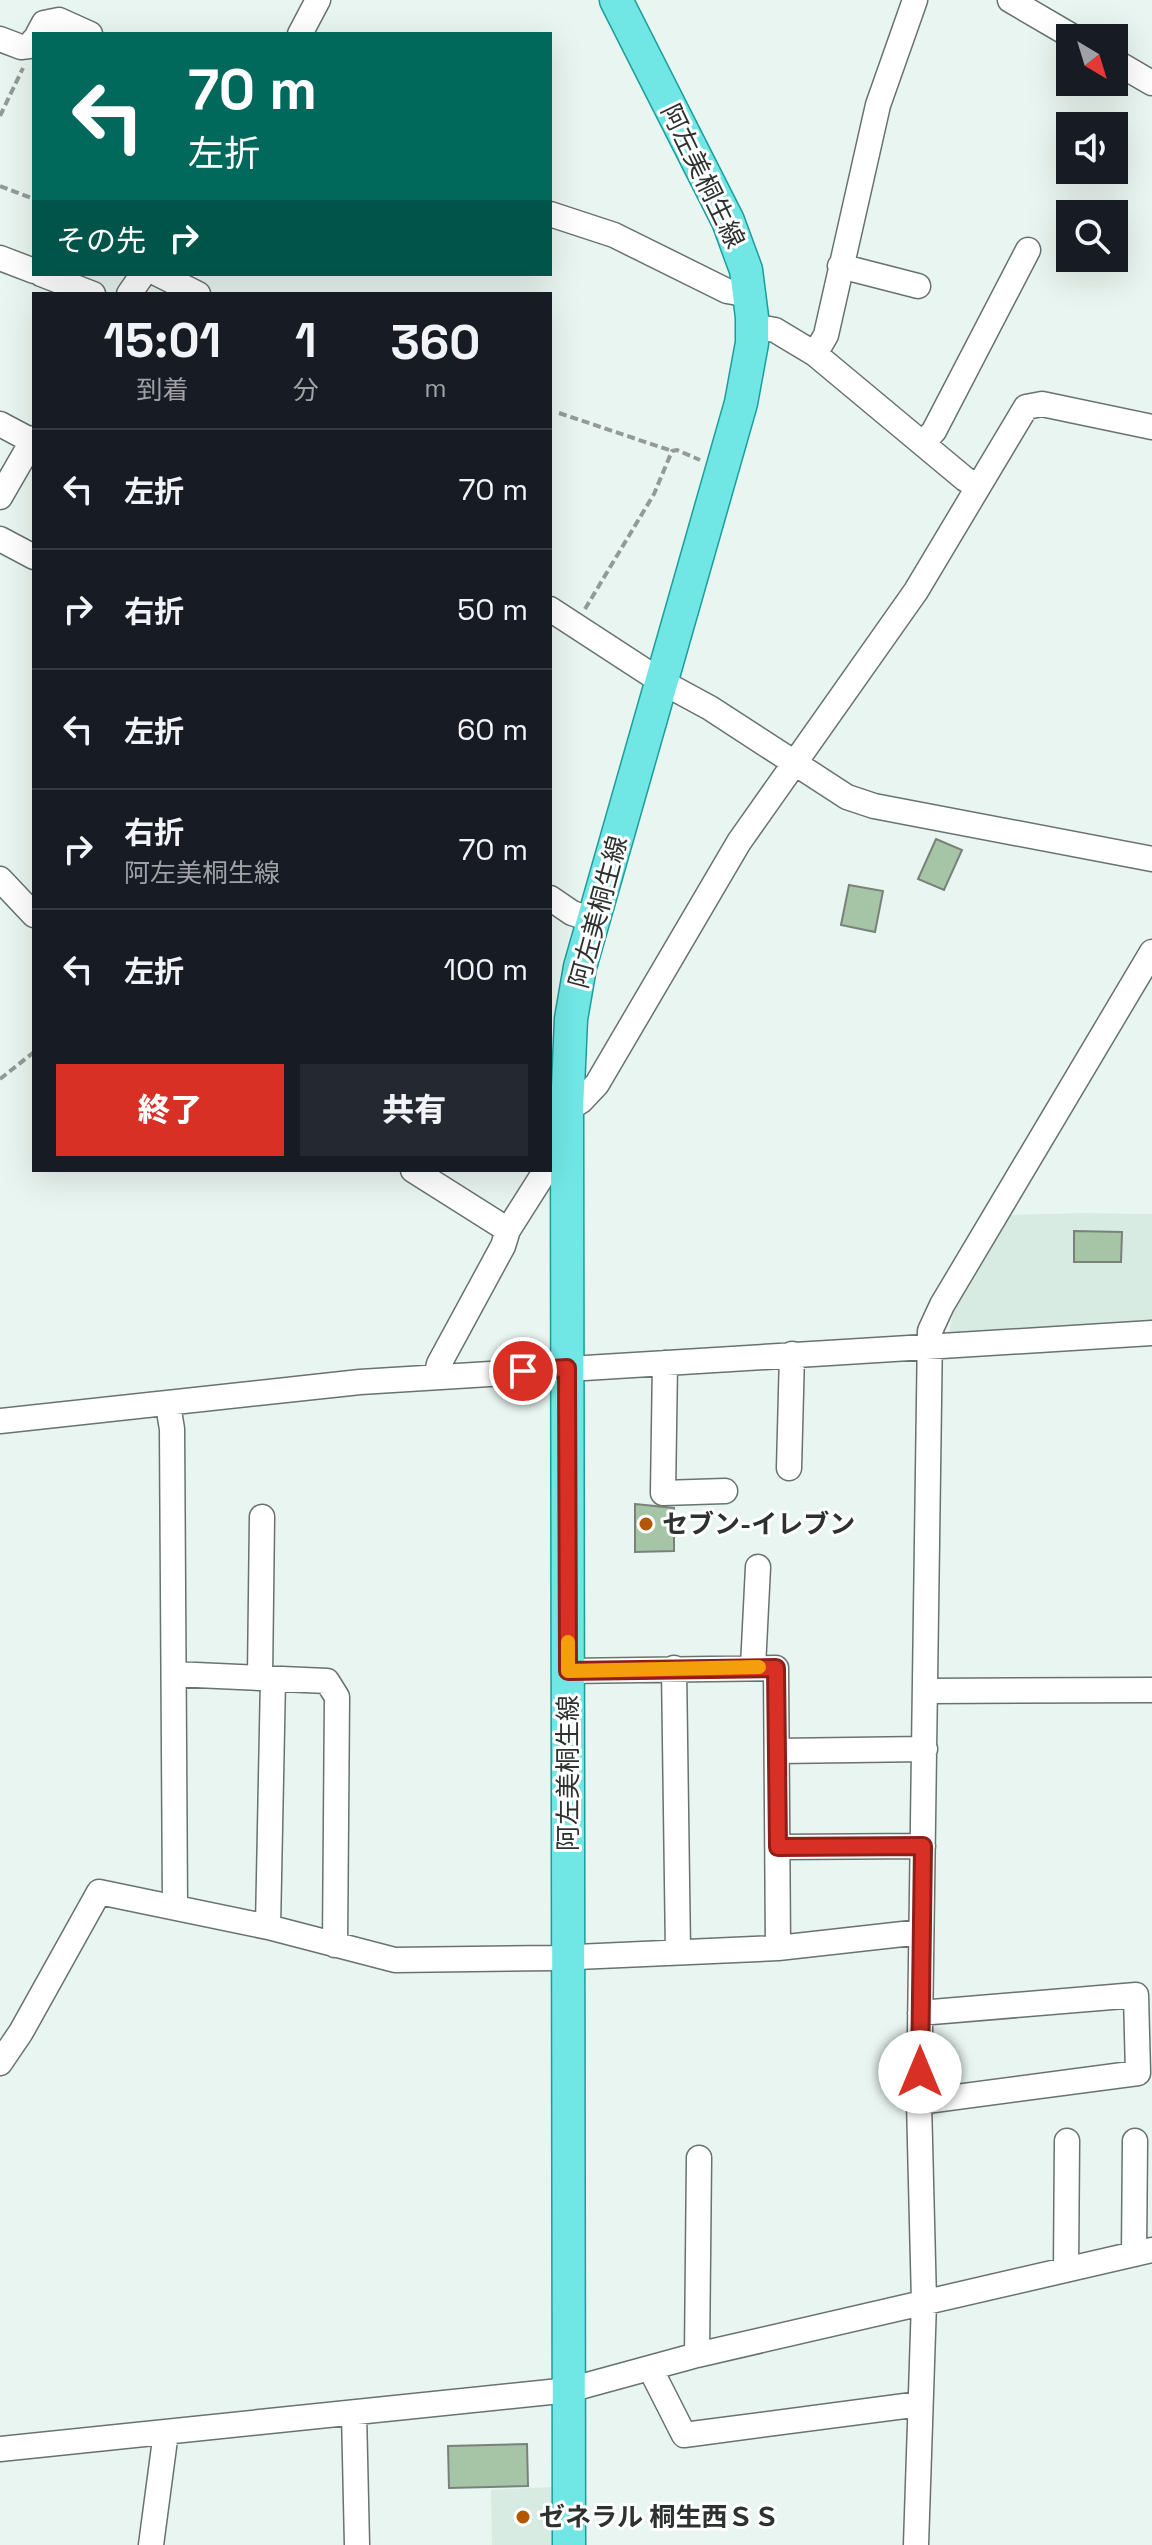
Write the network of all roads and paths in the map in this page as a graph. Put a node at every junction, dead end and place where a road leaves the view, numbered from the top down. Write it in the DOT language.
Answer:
graph roads {
  1 [pos="318,0"];
  2 [pos="616,0"];
  3 [pos="915,0"];
  4 [pos="1010,0"];
  5 [pos="1056,27"];
  6 [pos="39,32"];
  7 [pos="86,32"];
  8 [pos="301,32"];
  9 [pos="0,39"];
  10 [pos="32,41"];
  11 [pos="32,45"];
  12 [pos="1128,69"];
  13 [pos="1152,83"];
  14 [pos="0,116"];
  15 [pos="0,186"];
  16 [pos="32,198"];
  17 [pos="552,215"];
  18 [pos="1028,250"];
  19 [pos="0,258"];
  20 [pos="840,266"];
  21 [pos="32,270"];
  22 [pos="46,276"];
  23 [pos="162,276"];
  24 [pos="918,286"];
  25 [pos="88,292"];
  26 [pos="194,292"];
  27 [pos="751,311"];
  28 [pos="815,354"];
  29 [pos="559,413"];
  30 [pos="0,424"];
  31 [pos="1152,427"];
  32 [pos="32,440"];
  33 [pos="32,442"];
  34 [pos="923,443"];
  35 [pos="672,451"];
  36 [pos="721,468"];
  37 [pos="977,486"];
  38 [pos="0,497"];
  39 [pos="0,539"];
  40 [pos="32,556"];
  41 [pos="552,610"];
  42 [pos="576,625"];
  43 [pos="662,682"];
  44 [pos="795,763"];
  45 [pos="1152,859"];
  46 [pos="0,879"];
  47 [pos="552,899"];
  48 [pos="32,913"];
  49 [pos="593,920"];
  50 [pos="1152,952"];
  51 [pos="32,1054"];
  52 [pos="0,1079"];
  53 [pos="567,1110"];
  54 [pos="554,1165"];
  55 [pos="416,1172"];
  56 [pos="549,1172"];
  57 [pos="508,1230"];
  58 [pos="1152,1333"];
  59 [pos="928,1347"];
  60 [pos="792,1354"];
  61 [pos="665,1363"];
  62 [pos="567,1368"];
  63 [pos="436,1377"];
  64 [pos="168,1405"];
  65 [pos="0,1421"];
  66 [pos="789,1468"];
  67 [pos="725,1491"];
  68 [pos="262,1517"];
  69 [pos="758,1567"];
  70 [pos="753,1667"];
  71 [pos="674,1668"];
  72 [pos="568,1671"];
  73 [pos="174,1674"];
  74 [pos="267,1678"];
  75 [pos="1152,1690"];
  76 [pos="927,1691"];
  77 [pos="925,1749"];
  78 [pos="778,1751"];
  79 [pos="923,1846"];
  80 [pos="778,1847"];
  81 [pos="175,1907"];
  82 [pos="268,1927"];
  83 [pos="921,1932"];
  84 [pos="335,1945"];
  85 [pos="778,1948"];
  86 [pos="678,1952"];
  87 [pos="569,1956"];
  88 [pos="920,2013"];
  89 [pos="0,2063"];
  90 [pos="919,2102"];
  91 [pos="1067,2141"];
  92 [pos="1135,2141"];
  93 [pos="699,2158"];
  94 [pos="1143,2252"];
  95 [pos="1066,2270"];
  96 [pos="924,2302"];
  97 [pos="697,2355"];
  98 [pos="650,2368"];
  99 [pos="569,2390"];
  100 [pos="920,2404"];
  101 [pos="354,2413"];
  102 [pos="166,2432"];
  103 [pos="0,2449"];
  104 [pos="151,2545"];
  105 [pos="357,2545"];
  106 [pos="569,2545"];
  107 [pos="916,2545"];
  1 -- 8 [label="street"];
  2 -- 27 [label="main road, 阿左美桐生線"];
  3 -- 20 [label="street"];
  4 -- 5 [label="street"];
  6 -- 7 [label="street"];
  9 -- 10 [label="street"];
  11 -- 14 [label="path"];
  12 -- 13 [label="street"];
  15 -- 16 [label="path"];
  17 -- 27 [label="street"];
  18 -- 34 [label="street"];
  19 -- 21 [label="street"];
  20 -- 24 [label="street"];
  20 -- 28 [label="street"];
  22 -- 25 [label="street"];
  23 -- 26 [label="street"];
  27 -- 28 [label="street"];
  27 -- 36 [label="main road, 阿左美桐生線"];
  28 -- 34 [label="street"];
  29 -- 35 [label="path"];
  30 -- 32 [label="street"];
  31 -- 37 [label="street"];
  33 -- 38 [label="street"];
  34 -- 37 [label="street"];
  35 -- 36 [label="path"];
  35 -- 42 [label="path"];
  36 -- 43 [label="main road, 阿左美桐生線"];
  37 -- 44 [label="street"];
  39 -- 40 [label="street"];
  41 -- 42 [label="street"];
  42 -- 43 [label="street"];
  43 -- 44 [label="street"];
  43 -- 49 [label="main road, 阿左美桐生線"];
  44 -- 45 [label="street"];
  44 -- 53 [label="street"];
  46 -- 48 [label="street"];
  47 -- 49 [label="street"];
  49 -- 53 [label="main road, 阿左美桐生線"];
  50 -- 59 [label="street"];
  51 -- 52 [label="path"];
  53 -- 54 [label="main road, 阿左美桐生線"];
  54 -- 62 [label="main road, 阿左美桐生線"];
  55 -- 57 [label="street"];
  56 -- 57 [label="street"];
  57 -- 63 [label="street"];
  58 -- 59 [label="street"];
  59 -- 60 [label="street"];
  59 -- 76 [label="street"];
  60 -- 61 [label="street"];
  60 -- 66 [label="street"];
  61 -- 62 [label="street"];
  61 -- 67 [label="street"];
  62 -- 63 [label="street"];
  62 -- 72 [label="main road, 阿左美桐生線"];
  63 -- 64 [label="street"];
  64 -- 65 [label="street"];
  64 -- 73 [label="street"];
  68 -- 74 [label="street"];
  69 -- 70 [label="street"];
  70 -- 71 [label="street"];
  70 -- 78 [label="street"];
  71 -- 72 [label="street"];
  71 -- 86 [label="street"];
  72 -- 87 [label="main road, 阿左美桐生線"];
  73 -- 74 [label="street"];
  73 -- 81 [label="street"];
  74 -- 82 [label="street"];
  74 -- 84 [label="street"];
  75 -- 76 [label="street"];
  76 -- 77 [label="street"];
  77 -- 78 [label="street"];
  77 -- 79 [label="street"];
  78 -- 80 [label="street"];
  79 -- 80 [label="street"];
  79 -- 83 [label="street"];
  80 -- 85 [label="street"];
  81 -- 82 [label="street"];
  81 -- 89 [label="street"];
  82 -- 84 [label="street"];
  83 -- 85 [label="street"];
  83 -- 88 [label="street"];
  84 -- 87 [label="street"];
  85 -- 86 [label="street"];
  86 -- 87 [label="street"];
  87 -- 99 [label="main road, 阿左美桐生線"];
  88 -- 90 [label="street"];
  88 -- 90 [label="street"];
  90 -- 96 [label="street"];
  91 -- 95 [label="street"];
  92 -- 94 [label="street"];
  93 -- 97 [label="street"];
  94 -- 95 [label="street"];
  95 -- 96 [label="street"];
  96 -- 97 [label="street"];
  96 -- 100 [label="street"];
  97 -- 98 [label="street"];
  98 -- 99 [label="street"];
  98 -- 100 [label="street"];
  99 -- 101 [label="street"];
  99 -- 106 [label="main road, 阿左美桐生線"];
  100 -- 107 [label="street"];
  101 -- 102 [label="street"];
  101 -- 105 [label="street"];
  102 -- 103 [label="street"];
  102 -- 104 [label="street"];
}
